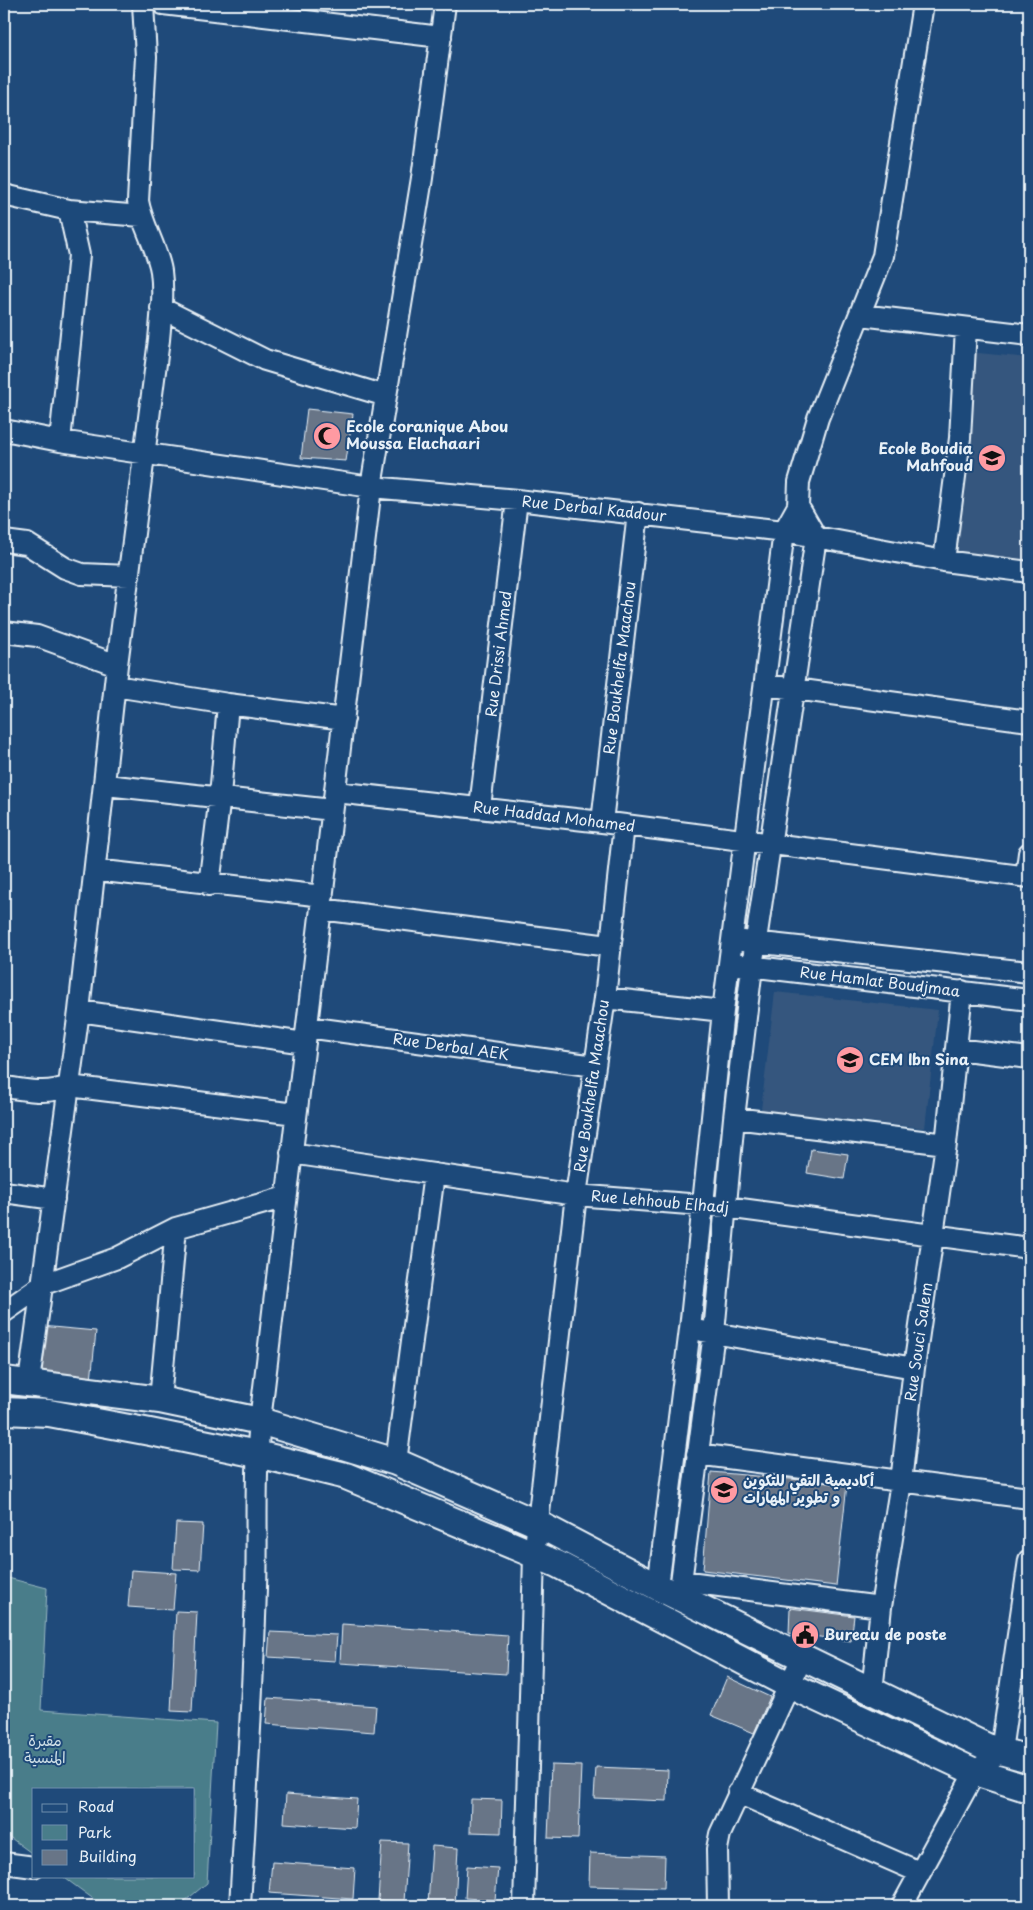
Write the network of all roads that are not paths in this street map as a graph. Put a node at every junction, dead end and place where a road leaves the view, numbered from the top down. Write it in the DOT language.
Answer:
graph roads {
  1 [pos="143,4"];
  2 [pos="162,4"];
  3 [pos="445,4"];
  4 [pos="923,4"];
  5 [pos="441,37"];
  6 [pos="4,194"];
  7 [pos="69,210"];
  8 [pos="141,216"];
  9 [pos="161,308"];
  10 [pos="860,315"];
  11 [pos="966,328"];
  12 [pos="1029,334"];
  13 [pos="386,396"];
  14 [pos="4,430"];
  15 [pos="60,441"];
  16 [pos="145,453"];
  17 [pos="371,487"];
  18 [pos="517,500"];
  19 [pos="798,506"];
  20 [pos="638,513"];
  21 [pos="784,531"];
  22 [pos="816,537"];
  23 [pos="4,540"];
  24 [pos="944,561"];
  25 [pos="1029,572"];
  26 [pos="129,576"];
  27 [pos="4,632"];
  28 [pos="117,665"];
  29 [pos="766,685"];
  30 [pos="115,686"];
  31 [pos="795,689"];
  32 [pos="228,704"];
  33 [pos="344,719"];
  34 [pos="1029,721"];
  35 [pos="106,785"];
  36 [pos="220,796"];
  37 [pos="334,801"];
  38 [pos="480,807"];
  39 [pos="602,822"];
  40 [pos="624,825"];
  41 [pos="746,841"];
  42 [pos="772,844"];
  43 [pos="1029,853"];
  44 [pos="95,870"];
  45 [pos="1028,877"];
  46 [pos="208,885"];
  47 [pos="322,903"];
  48 [pos="734,940"];
  49 [pos="755,943"];
  50 [pos="609,946"];
  51 [pos="730,965"];
  52 [pos="752,967"];
  53 [pos="1029,972"];
  54 [pos="962,991"];
  55 [pos="605,998"];
  56 [pos="1029,1000"];
  57 [pos="79,1011"];
  58 [pos="724,1011"];
  59 [pos="306,1035"];
  60 [pos="957,1049"];
  61 [pos="1029,1058"];
  62 [pos="595,1066"];
  63 [pos="70,1086"];
  64 [pos="4,1087"];
  65 [pos="296,1114"];
  66 [pos="734,1118"];
  67 [pos="946,1144"];
  68 [pos="291,1153"];
  69 [pos="434,1174"];
  70 [pos="4,1192"];
  71 [pos="576,1195"];
  72 [pos="286,1197"];
  73 [pos="54,1199"];
  74 [pos="702,1205"];
  75 [pos="726,1207"];
  76 [pos="176,1228"];
  77 [pos="934,1234"];
  78 [pos="1029,1248"];
  79 [pos="44,1284"];
  80 [pos="4,1312"];
  81 [pos="690,1329"];
  82 [pos="714,1333"];
  83 [pos="914,1368"];
  84 [pos="16,1381"];
  85 [pos="160,1400"];
  86 [pos="4,1411"];
  87 [pos="260,1421"];
  88 [pos="257,1454"];
  89 [pos="697,1454"];
  90 [pos="396,1462"];
  91 [pos="901,1482"];
  92 [pos="1029,1498"];
  93 [pos="538,1524"];
  94 [pos="534,1556"];
  95 [pos="1029,1560"];
  96 [pos="673,1589"];
  97 [pos="881,1607"];
  98 [pos="802,1658"];
  99 [pos="1022,1667"];
  100 [pos="789,1685"];
  101 [pos="872,1692"];
  102 [pos="1001,1751"];
  103 [pos="1029,1759"];
  104 [pos="975,1772"];
  105 [pos="1029,1789"];
  106 [pos="738,1794"];
  107 [pos="4,1863"];
  108 [pos="32,1867"];
  109 [pos="919,1872"];
  110 [pos="240,1906"];
  111 [pos="524,1906"];
  112 [pos="718,1906"];
  113 [pos="902,1906"];
  1 -- 8 [label="street"];
  2 -- 5 [label="street"];
  3 -- 5 [label="street"];
  4 -- 10 [label="street"];
  5 -- 13 [label="street"];
  6 -- 7 [label="street"];
  7 -- 8 [label="street"];
  7 -- 15 [label="street"];
  8 -- 9 [label="street"];
  9 -- 13 [label="street"];
  9 -- 16 [label="street"];
  10 -- 11 [label="street"];
  10 -- 19 [label="street"];
  11 -- 12 [label="street"];
  11 -- 24 [label="street"];
  13 -- 17 [label="street"];
  14 -- 15 [label="street, Rue Derbal Kaddour"];
  15 -- 16 [label="street, Rue Derbal Kaddour"];
  16 -- 17 [label="street, Rue Derbal Kaddour"];
  16 -- 26 [label="street"];
  17 -- 18 [label="street, Rue Derbal Kaddour"];
  17 -- 33 [label="street"];
  18 -- 20 [label="street, Rue Derbal Kaddour"];
  18 -- 38 [label="street, Rue Drissi Ahmed"];
  19 -- 21 [label="street"];
  19 -- 22 [label="street"];
  20 -- 21 [label="street, Rue Derbal Kaddour"];
  20 -- 39 [label="street, Rue Boukhelfa Maachou"];
  21 -- 22 [label="street, Rue Derbal Kaddour"];
  21 -- 29 [label="street"];
  22 -- 24 [label="street, Rue Derbal Kaddour"];
  22 -- 31 [label="street"];
  23 -- 26 [label="street"];
  24 -- 25 [label="street, Rue Derbal Kaddour"];
  26 -- 28 [label="street"];
  27 -- 28 [label="street"];
  28 -- 30 [label="street"];
  29 -- 31 [label="street"];
  29 -- 41 [label="street"];
  30 -- 32 [label="street"];
  30 -- 35 [label="street"];
  31 -- 34 [label="street"];
  31 -- 42 [label="street"];
  32 -- 33 [label="street"];
  32 -- 36 [label="street"];
  33 -- 37 [label="street"];
  35 -- 36 [label="street, Rue Haddad Mohamed"];
  35 -- 44 [label="street"];
  36 -- 37 [label="street, Rue Haddad Mohamed"];
  36 -- 46 [label="street"];
  37 -- 38 [label="street, Rue Haddad Mohamed"];
  37 -- 47 [label="street"];
  38 -- 39 [label="street, Rue Haddad Mohamed"];
  39 -- 40 [label="street, Rue Haddad Mohamed"];
  40 -- 41 [label="street, Rue Haddad Mohamed"];
  40 -- 50 [label="street, Rue Boukhelfa Maachou"];
  41 -- 42 [label="street, Rue Haddad Mohamed"];
  41 -- 48 [label="street"];
  42 -- 45 [label="street, Rue Haddad Mohamed"];
  42 -- 49 [label="street"];
  43 -- 45 [label="street"];
  44 -- 46 [label="street"];
  44 -- 57 [label="street"];
  46 -- 47 [label="street"];
  47 -- 50 [label="street"];
  47 -- 59 [label="street"];
  48 -- 49 [label="street, Rue Hamlat Boudjmaa"];
  48 -- 51 [label="street"];
  49 -- 52 [label="street"];
  49 -- 53 [label="street, Rue Hamlat Boudjmaa"];
  50 -- 55 [label="street, Rue Boukhelfa Maachou"];
  51 -- 52 [label="street, Rue Hamlat Boudjmaa"];
  51 -- 58 [label="street"];
  52 -- 54 [label="street, Rue Hamlat Boudjmaa"];
  52 -- 66 [label="street"];
  54 -- 56 [label="street, Rue Hamlat Boudjmaa"];
  54 -- 60 [label="street, Rue Souci Salem"];
  55 -- 58 [label="street"];
  55 -- 62 [label="street, Rue Boukhelfa Maachou"];
  57 -- 59 [label="street, Rue Derbal AEK"];
  57 -- 63 [label="street"];
  58 -- 74 [label="street"];
  59 -- 62 [label="street, Rue Derbal AEK"];
  59 -- 65 [label="street"];
  60 -- 61 [label="street"];
  60 -- 67 [label="street, Rue Souci Salem"];
  62 -- 71 [label="street, Rue Boukhelfa Maachou"];
  63 -- 64 [label="street"];
  63 -- 65 [label="street"];
  63 -- 73 [label="street"];
  65 -- 68 [label="street"];
  66 -- 67 [label="street"];
  66 -- 75 [label="street"];
  67 -- 77 [label="street, Rue Souci Salem"];
  68 -- 69 [label="street, Rue Lehhoub Elhadj"];
  68 -- 72 [label="street"];
  69 -- 71 [label="street, Rue Lehhoub Elhadj"];
  69 -- 90 [label="street"];
  70 -- 73 [label="street"];
  71 -- 74 [label="street, Rue Lehhoub Elhadj"];
  71 -- 93 [label="street, Rue Boukhelfa Maachou"];
  72 -- 76 [label="street"];
  72 -- 87 [label="street"];
  73 -- 79 [label="street"];
  74 -- 75 [label="street, Rue Lehhoub Elhadj"];
  74 -- 81 [label="street"];
  75 -- 77 [label="street, Rue Lehhoub Elhadj"];
  75 -- 82 [label="street"];
  76 -- 79 [label="street"];
  76 -- 85 [label="street"];
  77 -- 78 [label="street, Rue Lehhoub Elhadj"];
  77 -- 83 [label="street, Rue Souci Salem"];
  79 -- 80 [label="street"];
  79 -- 84 [label="street"];
  81 -- 82 [label="street"];
  81 -- 96 [label="street"];
  82 -- 83 [label="street"];
  82 -- 89 [label="street"];
  83 -- 91 [label="street, Rue Souci Salem"];
  84 -- 85 [label="main road"];
  85 -- 87 [label="main road"];
  86 -- 88 [label="main road"];
  87 -- 88 [label="street"];
  87 -- 90 [label="main road"];
  88 -- 94 [label="main road"];
  88 -- 110 [label="street"];
  89 -- 91 [label="street"];
  89 -- 96 [label="street"];
  90 -- 93 [label="main road"];
  91 -- 92 [label="street"];
  91 -- 97 [label="street, Rue Souci Salem"];
  93 -- 94 [label="street, Rue Boukhelfa Maachou"];
  93 -- 96 [label="main road"];
  94 -- 100 [label="main road"];
  94 -- 111 [label="street, Rue Boukhelfa Maachou"];
  95 -- 99 [label="street"];
  96 -- 97 [label="street"];
  96 -- 98 [label="main road"];
  97 -- 101 [label="street, Rue Souci Salem"];
  98 -- 100 [label="street"];
  98 -- 101 [label="main road"];
  99 -- 102 [label="street"];
  100 -- 104 [label="main road"];
  100 -- 106 [label="street"];
  101 -- 102 [label="main road"];
  102 -- 103 [label="main road"];
  102 -- 104 [label="street"];
  104 -- 105 [label="main road"];
  104 -- 109 [label="street"];
  106 -- 109 [label="street"];
  106 -- 112 [label="street"];
  107 -- 108 [label="street"];
  109 -- 113 [label="street"];
}
